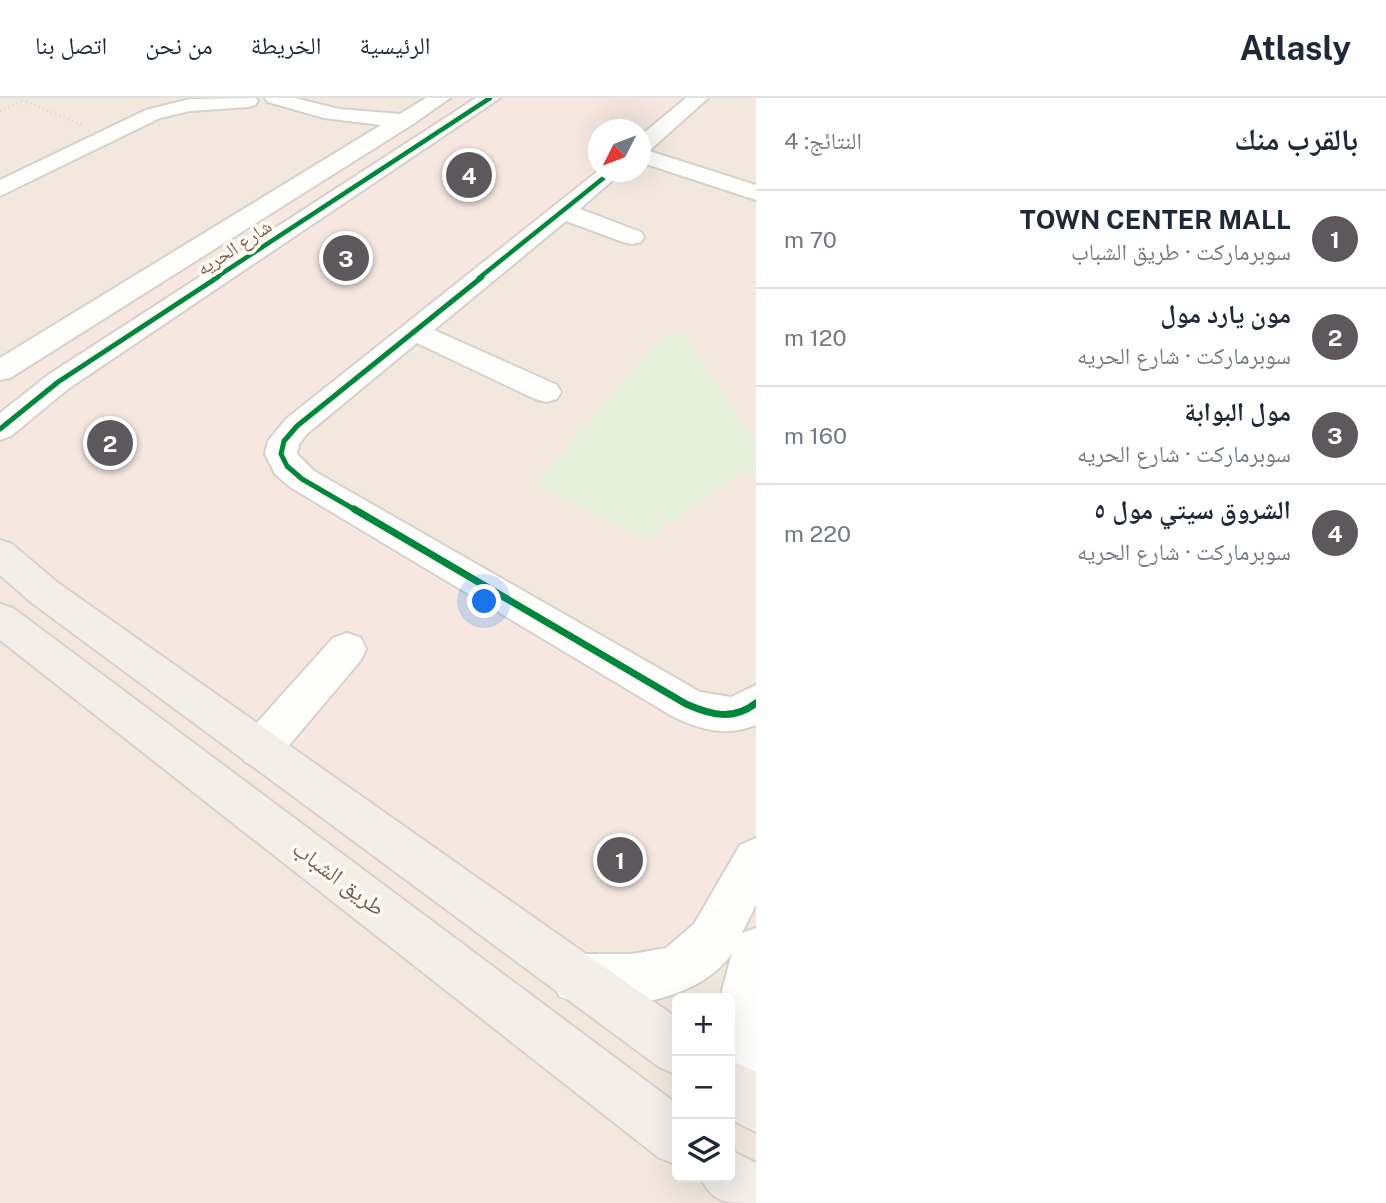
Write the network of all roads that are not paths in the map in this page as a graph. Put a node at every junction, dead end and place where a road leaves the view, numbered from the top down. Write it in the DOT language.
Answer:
graph roads {
  1 [pos="275,98"];
  2 [pos="490,98"];
  3 [pos="698,98"];
  4 [pos="244,99"];
  5 [pos="148,107"];
  6 [pos="423,109"];
  7 [pos="308,116"];
  8 [pos="457,120"];
  9 [pos="651,138"];
  10 [pos="334,144"];
  11 [pos="651,159"];
  12 [pos="0,174"];
  13 [pos="599,182"];
  14 [pos="0,189"];
  15 [pos="756,193"];
  16 [pos="562,212"];
  17 [pos="632,237"];
  18 [pos="414,331"];
  19 [pos="10,365"];
  20 [pos="58,382"];
  21 [pos="546,392"];
  22 [pos="0,429"];
  23 [pos="0,554"];
  24 [pos="0,619"];
  25 [pos="347,649"];
  26 [pos="756,703"];
  27 [pos="260,749"];
  28 [pos="756,861"];
  29 [pos="756,952"];
  30 [pos="576,979"];
  31 [pos="672,1046"];
  32 [pos="756,1076"];
  33 [pos="735,1090"];
  34 [pos="756,1105"];
  35 [pos="672,1134"];
  36 [pos="735,1182"];
  37 [pos="756,1198"];
  1 -- 7 [label="street"];
  2 -- 8 [label="street, شارع الحريه"];
  3 -- 9 [label="street"];
  4 -- 5 [label="street"];
  4 -- 7 [label="street"];
  5 -- 12 [label="street"];
  5 -- 14 [label="street"];
  6 -- 7 [label="street"];
  6 -- 8 [label="street"];
  6 -- 10 [label="street, شارع الحريه"];
  7 -- 10 [label="street"];
  8 -- 20 [label="street, شارع الحريه"];
  10 -- 19 [label="street, شارع الحريه"];
  11 -- 15 [label="street"];
  13 -- 16 [label="street"];
  16 -- 17 [label="street"];
  16 -- 18 [label="street"];
  18 -- 21 [label="street"];
  18 -- 26 [label="street"];
  19 -- 20 [label="street"];
  20 -- 22 [label="street, شارع الحريه"];
  23 -- 27 [label="main road"];
  24 -- 35 [label="main road, طريق الشباب"];
  25 -- 27 [label="street"];
  27 -- 30 [label="main road"];
  28 -- 30 [label="street"];
  29 -- 32 [label="street"];
  30 -- 31 [label="main road"];
  33 -- 34 [label="main road"];
  36 -- 37 [label="main road"];
}
